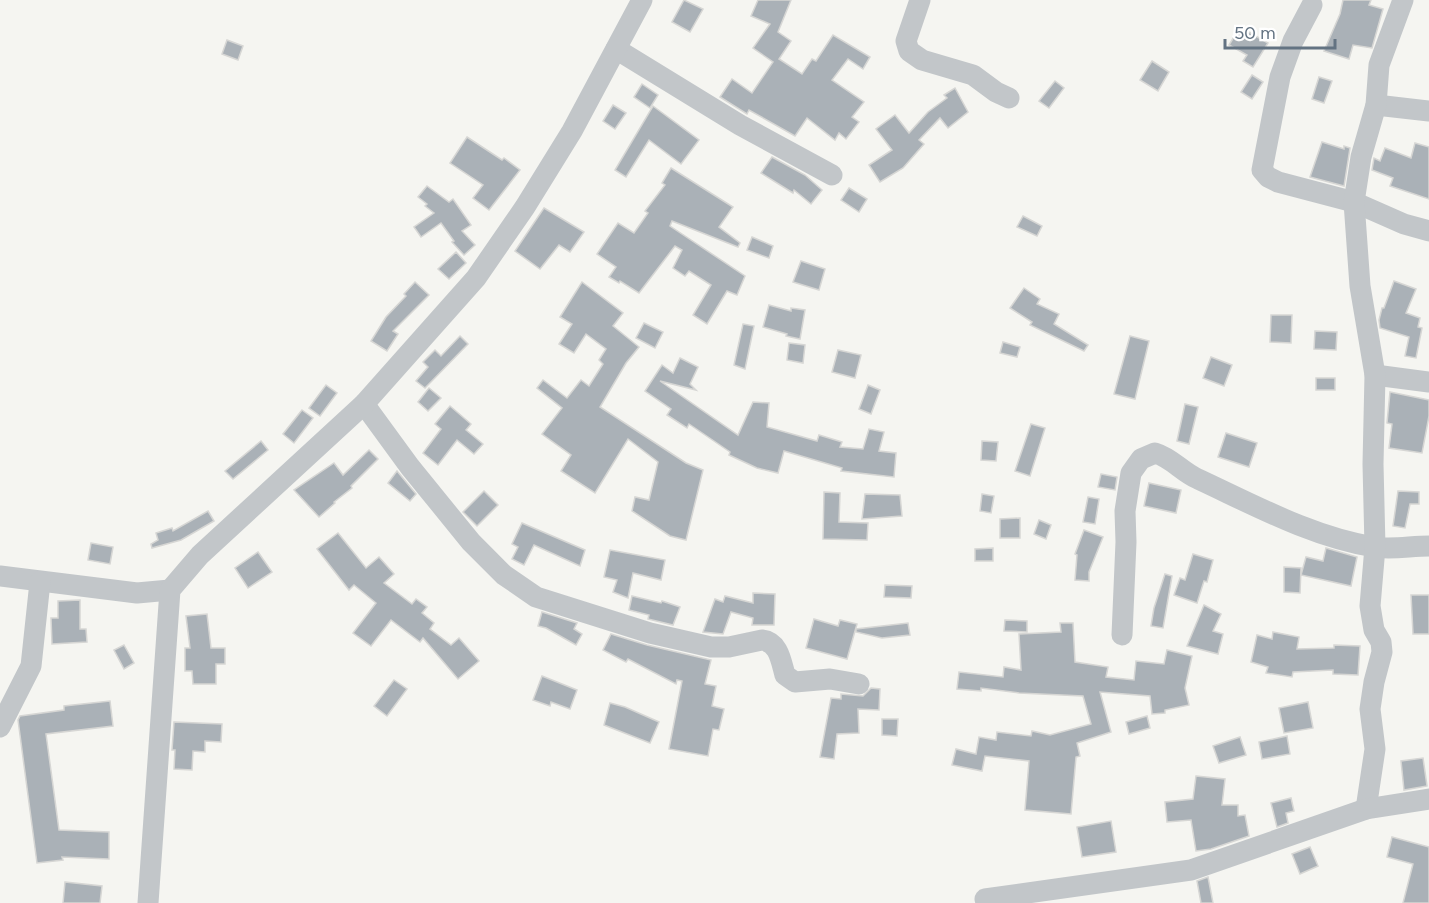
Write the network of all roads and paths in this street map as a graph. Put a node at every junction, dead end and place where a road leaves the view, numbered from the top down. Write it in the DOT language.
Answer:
graph roads {
  1 [pos="642,0"];
  2 [pos="920,0"];
  3 [pos="1403,0"];
  4 [pos="1312,5"];
  5 [pos="616,49"];
  6 [pos="1009,98"];
  7 [pos="1376,105"];
  8 [pos="1429,111"];
  9 [pos="832,175"];
  10 [pos="1354,202"];
  11 [pos="1429,231"];
  12 [pos="1375,375"];
  13 [pos="1429,382"];
  14 [pos="364,404"];
  15 [pos="1429,546"];
  16 [pos="1375,547"];
  17 [pos="0,576"];
  18 [pos="40,582"];
  19 [pos="170,590"];
  20 [pos="1122,635"];
  21 [pos="859,684"];
  22 [pos="0,727"];
  23 [pos="1426,803"];
  24 [pos="1366,809"];
  25 [pos="985,899"];
  26 [pos="148,903"];
  1 -- 5 [label="street"];
  2 -- 6 [label="street"];
  3 -- 7 [label="street"];
  4 -- 10 [label="street"];
  5 -- 9 [label="street"];
  5 -- 14 [label="street"];
  7 -- 8 [label="street"];
  7 -- 10 [label="street"];
  10 -- 11 [label="street"];
  10 -- 12 [label="street"];
  12 -- 13 [label="street"];
  12 -- 16 [label="street"];
  14 -- 19 [label="street"];
  14 -- 21 [label="street"];
  15 -- 16 [label="street"];
  16 -- 20 [label="street"];
  16 -- 24 [label="street"];
  17 -- 18 [label="street"];
  18 -- 19 [label="street"];
  18 -- 22 [label="street"];
  19 -- 26 [label="street"];
  23 -- 24 [label="street"];
  24 -- 25 [label="street"];
}
